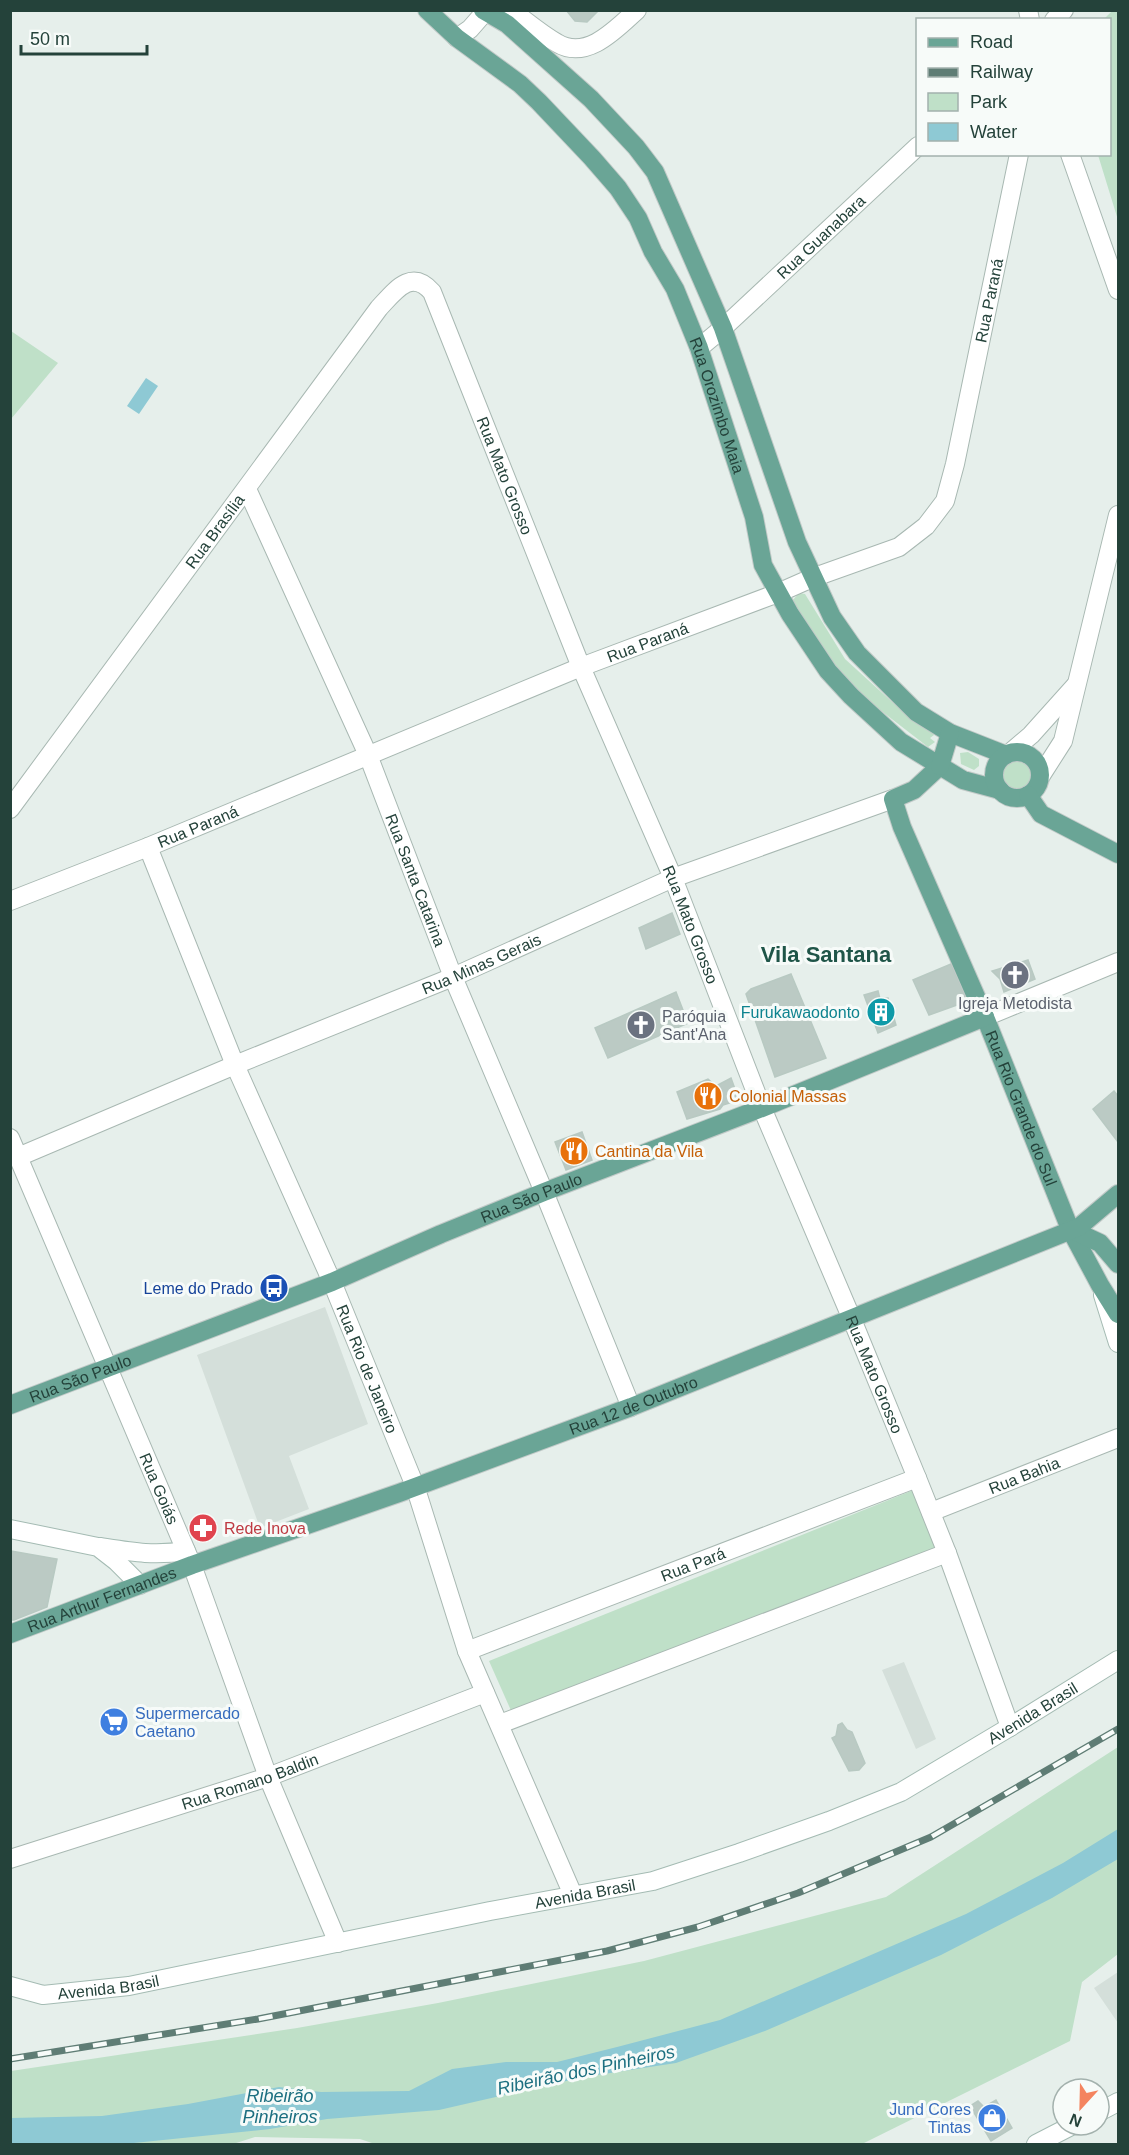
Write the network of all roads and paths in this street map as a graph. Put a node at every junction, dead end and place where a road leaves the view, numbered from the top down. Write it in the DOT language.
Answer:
graph roads {
  1 [pos="427,10"];
  2 [pos="511,10"];
  3 [pos="637,10"];
  4 [pos="486,11"];
  5 [pos="457,38"];
  6 [pos="916,148"];
  7 [pos="1019,156"];
  8 [pos="1071,156"];
  9 [pos="1119,290"];
  10 [pos="432,292"];
  11 [pos="723,328"];
  12 [pos="699,348"];
  13 [pos="247,489"];
  14 [pos="1119,515"];
  15 [pos="812,578"];
  16 [pos="778,593"];
  17 [pos="581,667"];
  18 [pos="1078,682"];
  19 [pos="950,733"];
  20 [pos="1009,754"];
  21 [pos="368,755"];
  22 [pos="940,766"];
  23 [pos="1040,777"];
  24 [pos="1000,790"];
  25 [pos="1028,795"];
  26 [pos="893,799"];
  27 [pos="10,809"];
  28 [pos="148,847"];
  29 [pos="1119,854"];
  30 [pos="673,878"];
  31 [pos="10,901"];
  32 [pos="1119,962"];
  33 [pos="453,977"];
  34 [pos="985,1017"];
  35 [pos="235,1065"];
  36 [pos="762,1108"];
  37 [pos="10,1138"];
  38 [pos="18,1157"];
  39 [pos="544,1192"];
  40 [pos="1119,1194"];
  41 [pos="1070,1229"];
  42 [pos="1119,1264"];
  43 [pos="332,1282"];
  44 [pos="1100,1285"];
  45 [pos="1119,1314"];
  46 [pos="851,1317"];
  47 [pos="1119,1343"];
  48 [pos="108,1368"];
  49 [pos="10,1405"];
  50 [pos="631,1407"];
  51 [pos="1119,1438"];
  52 [pos="917,1478"];
  53 [pos="415,1486"];
  54 [pos="931,1512"];
  55 [pos="10,1529"];
  56 [pos="98,1547"];
  57 [pos="947,1554"];
  58 [pos="189,1558"];
  59 [pos="140,1585"];
  60 [pos="10,1634"];
  61 [pos="467,1651"];
  62 [pos="1119,1660"];
  63 [pos="485,1693"];
  64 [pos="500,1724"];
  65 [pos="1010,1727"];
  66 [pos="268,1777"];
  67 [pos="10,1859"];
  68 [pos="573,1895"];
  69 [pos="338,1942"];
  70 [pos="10,1986"];
  71 [pos="1051,2137"];
  72 [pos="1036,2145"];
  1 -- 5 [label="main road, Rua Orozimbo Maia"];
  2 -- 3 [label="street"];
  4 -- 5 [label="street"];
  4 -- 11 [label="main road, Rua Orozimbo Maia"];
  5 -- 12 [label="main road, Rua Orozimbo Maia"];
  6 -- 11 [label="street, Rua Guanabara"];
  7 -- 15 [label="street, Rua Paraná"];
  8 -- 9 [label="street"];
  10 -- 13 [label="street, Rua Brasília"];
  10 -- 17 [label="street, Rua Mato Grosso"];
  11 -- 12 [label="street, Rua Guanabara"];
  11 -- 15 [label="main road, Rua Orozimbo Maia"];
  12 -- 16 [label="main road, Rua Orozimbo Maia"];
  13 -- 21 [label="street, Rua Santa Catarina"];
  13 -- 27 [label="street, Rua Brasília"];
  14 -- 18 [label="street"];
  15 -- 16 [label="street, Rua Paraná"];
  15 -- 19 [label="main road, Rua Orozimbo Maia"];
  16 -- 17 [label="street, Rua Paraná"];
  16 -- 22 [label="main road, Rua Orozimbo Maia"];
  17 -- 21 [label="street, Rua Paraná"];
  17 -- 30 [label="street, Rua Mato Grosso"];
  18 -- 20 [label="street"];
  18 -- 23 [label="street"];
  19 -- 20 [label="main road, Rua Orozimbo Maia"];
  19 -- 22 [label="main road"];
  20 -- 23 [label="main road"];
  20 -- 24 [label="main road"];
  21 -- 28 [label="street, Rua Paraná"];
  21 -- 33 [label="street, Rua Santa Catarina"];
  22 -- 24 [label="main road, Rua Orozimbo Maia"];
  22 -- 26 [label="main road, Rua Minas Gerais"];
  23 -- 25 [label="main road"];
  24 -- 25 [label="main road"];
  25 -- 29 [label="main road"];
  26 -- 30 [label="street, Rua Minas Gerais"];
  26 -- 34 [label="main road, Rua Rio Grande do Sul"];
  28 -- 31 [label="street, Rua Paraná"];
  28 -- 35 [label="street, Rua Rio de Janeiro"];
  30 -- 33 [label="street, Rua Minas Gerais"];
  30 -- 36 [label="street, Rua Mato Grosso"];
  32 -- 34 [label="street, Rua São Paulo"];
  33 -- 35 [label="street, Rua Minas Gerais"];
  33 -- 39 [label="street, Rua Santa Catarina"];
  34 -- 36 [label="main road, Rua São Paulo"];
  34 -- 41 [label="main road, Rua Rio Grande do Sul"];
  35 -- 38 [label="street, Rua Minas Gerais"];
  35 -- 43 [label="street, Rua Rio de Janeiro"];
  36 -- 39 [label="main road, Rua São Paulo"];
  36 -- 46 [label="street, Rua Mato Grosso"];
  37 -- 38 [label="street, Rua Goiás"];
  38 -- 48 [label="street, Rua Goiás"];
  39 -- 43 [label="main road, Rua São Paulo"];
  39 -- 50 [label="street, Rua Santa Catarina"];
  40 -- 41 [label="main road, Rua 12 de Outubro"];
  41 -- 42 [label="main road"];
  41 -- 44 [label="main road, Rua Rio Grande do Sul"];
  41 -- 46 [label="main road, Rua 12 de Outubro"];
  43 -- 48 [label="main road, Rua São Paulo"];
  43 -- 53 [label="street, Rua Rio de Janeiro"];
  44 -- 45 [label="main road, Rua Rio Grande do Sul"];
  44 -- 47 [label="street"];
  46 -- 50 [label="main road, Rua 12 de Outubro"];
  46 -- 52 [label="street, Rua Mato Grosso"];
  48 -- 49 [label="main road, Rua São Paulo"];
  48 -- 58 [label="street, Rua Goiás"];
  50 -- 53 [label="main road, Rua 12 de Outubro"];
  51 -- 54 [label="street, Rua Bahia"];
  52 -- 54 [label="street, Rua Mato Grosso"];
  52 -- 61 [label="street, Rua Pará"];
  53 -- 58 [label="main road, Rua 12 de Outubro"];
  53 -- 61 [label="street, Rua Rio de Janeiro"];
  54 -- 57 [label="street, Rua Mato Grosso"];
  55 -- 56 [label="street"];
  56 -- 58 [label="street"];
  56 -- 59 [label="street"];
  57 -- 64 [label="street"];
  57 -- 65 [label="street, Rua Mato Grosso"];
  58 -- 59 [label="main road, Rua Arthur Fernandes"];
  58 -- 66 [label="street, Rua Goiás"];
  59 -- 60 [label="main road, Rua Arthur Fernandes"];
  61 -- 63 [label="street, Rua Rio de Janeiro"];
  62 -- 65 [label="street, Avenida Brasil"];
  63 -- 64 [label="street, Rua Rio de Janeiro"];
  63 -- 66 [label="street, Rua Romano Baldin"];
  64 -- 68 [label="street, Rua Rio de Janeiro"];
  65 -- 68 [label="street, Avenida Brasil"];
  66 -- 67 [label="street, Rua Romano Baldin"];
  66 -- 69 [label="street, Rua Goiás"];
  68 -- 69 [label="street, Avenida Brasil"];
  69 -- 70 [label="street, Avenida Brasil"];
  71 -- 72 [label="street"];
}
